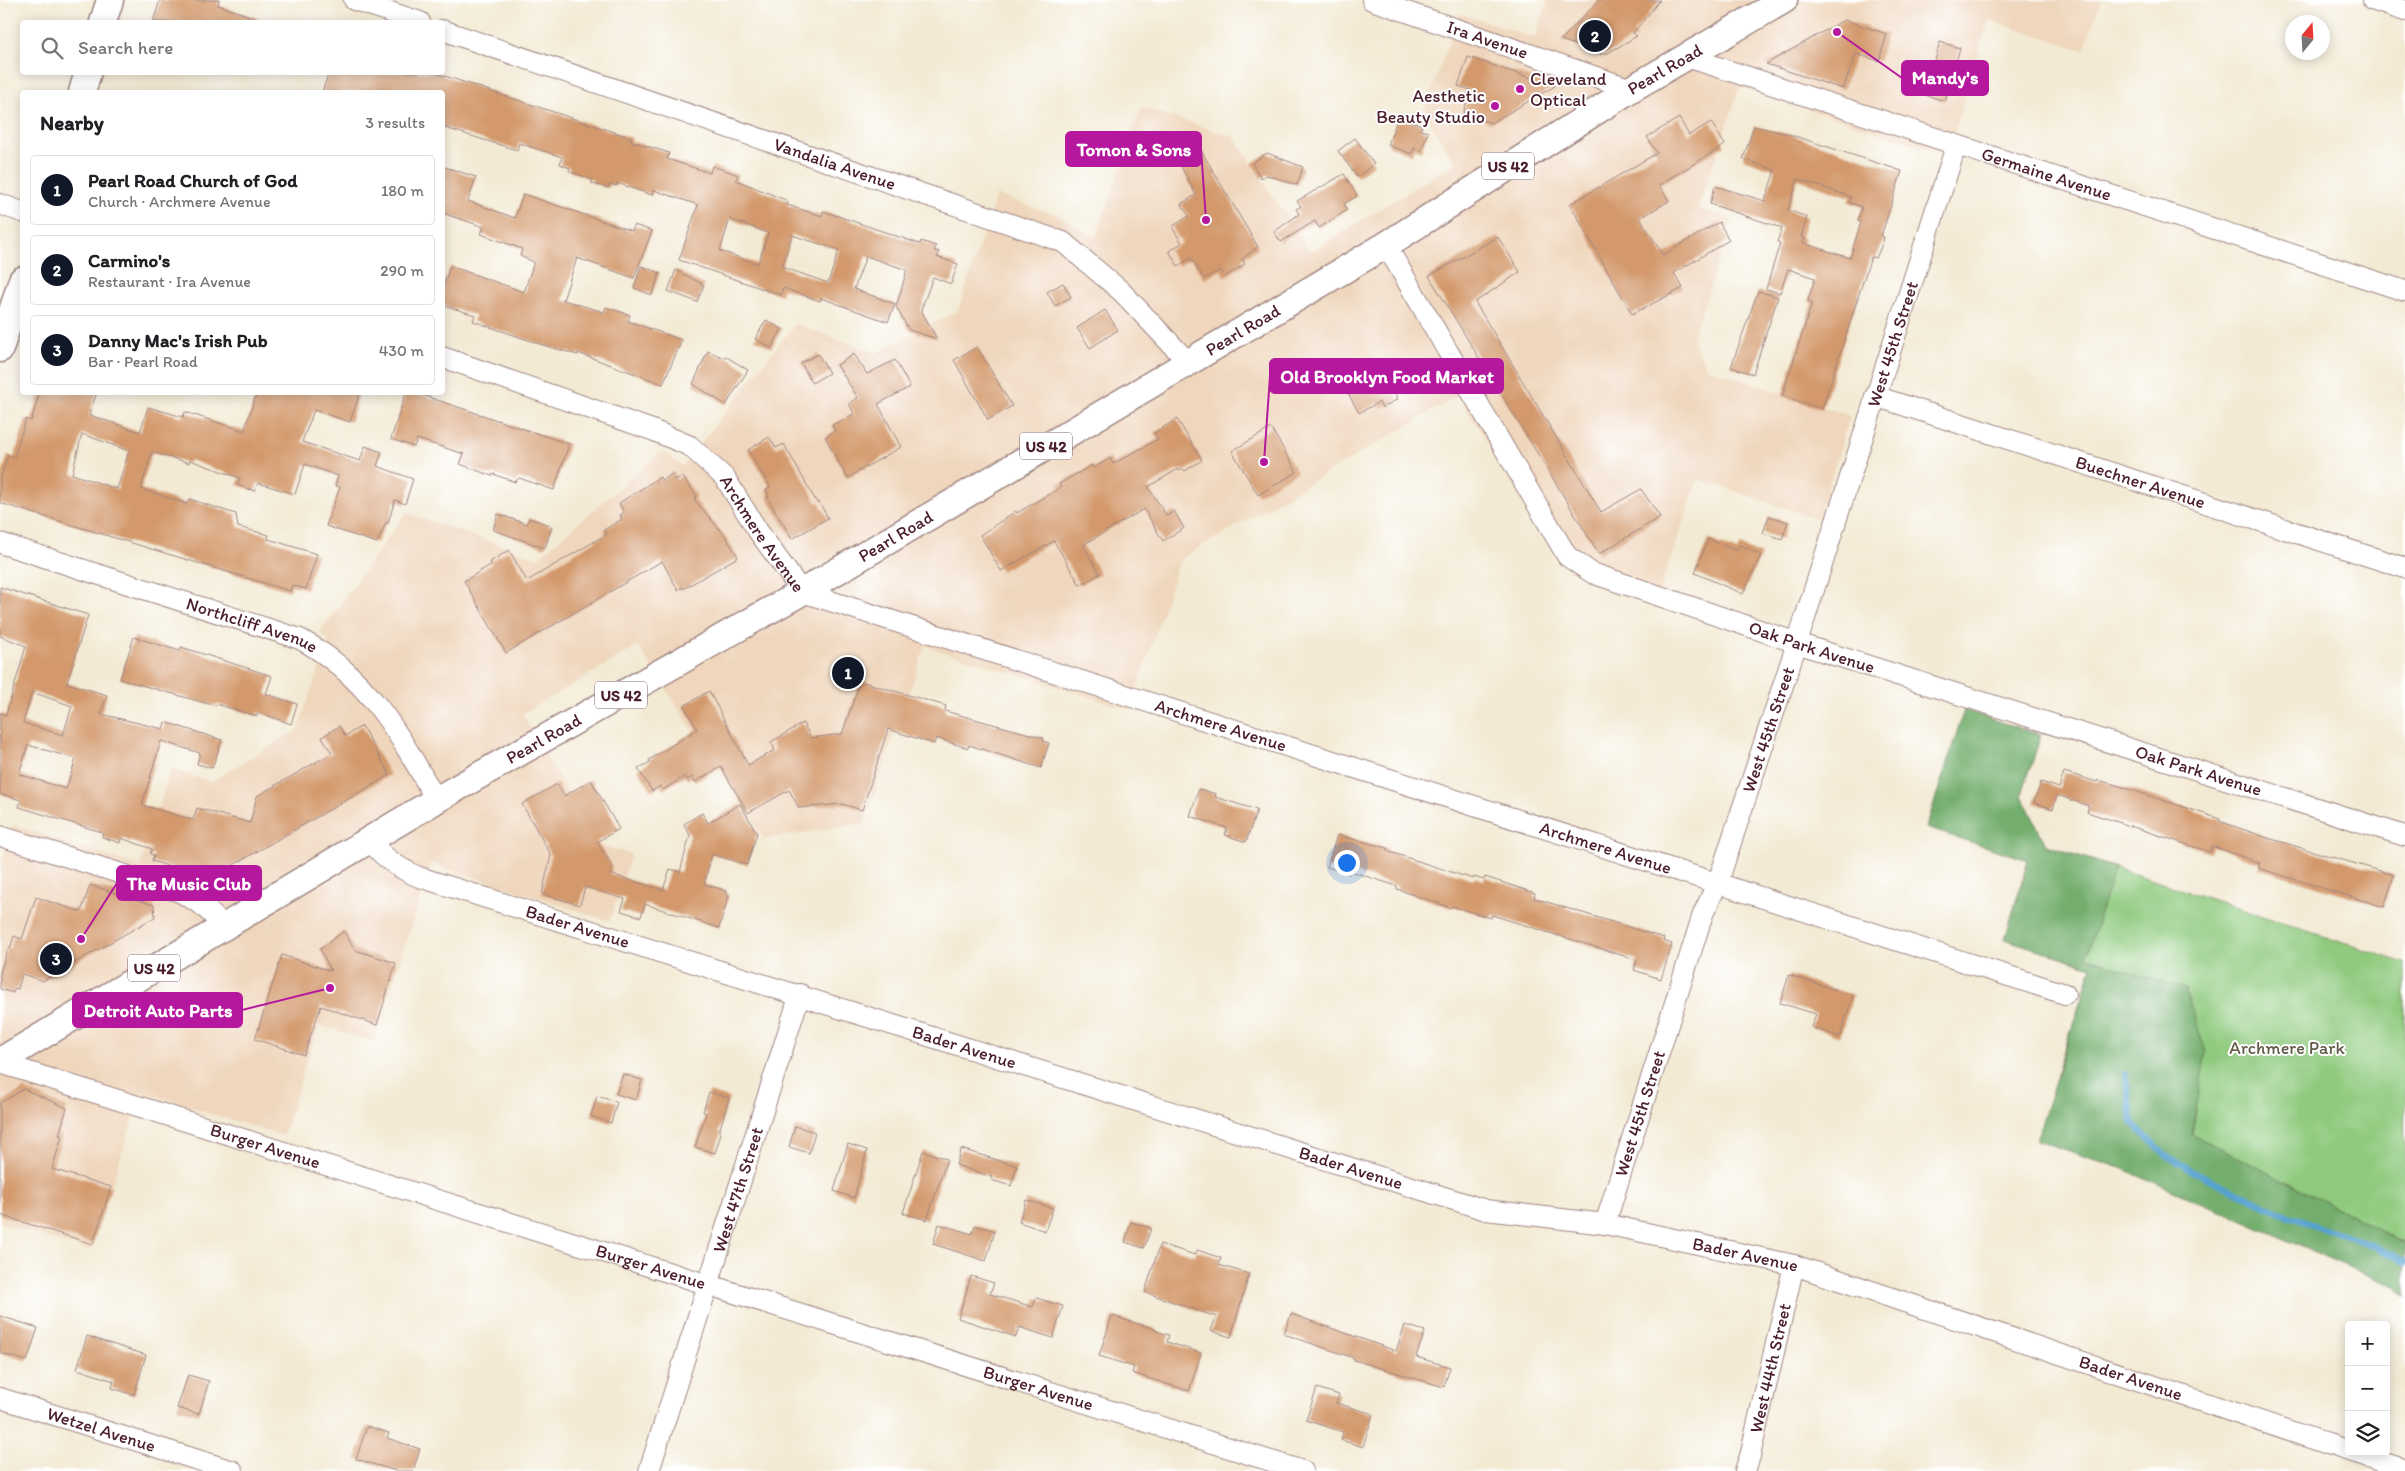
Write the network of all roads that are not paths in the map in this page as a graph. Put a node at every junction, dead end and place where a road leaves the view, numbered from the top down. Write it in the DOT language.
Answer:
graph roads {
  1 [pos="110,0"];
  2 [pos="354,0"];
  3 [pos="1372,0"];
  4 [pos="1784,0"];
  5 [pos="2372,0"];
  6 [pos="2405,11"];
  7 [pos="105,20"];
  8 [pos="414,20"];
  9 [pos="445,31"];
  10 [pos="1687,57"];
  11 [pos="87,75"];
  12 [pos="1631,89"];
  13 [pos="83,90"];
  14 [pos="1956,146"];
  15 [pos="0,204"];
  16 [pos="20,211"];
  17 [pos="1386,245"];
  18 [pos="20,286"];
  19 [pos="2405,291"];
  20 [pos="0,349"];
  21 [pos="445,358"];
  22 [pos="1188,362"];
  23 [pos="1875,396"];
  24 [pos="0,543"];
  25 [pos="2405,568"];
  26 [pos="802,592"];
  27 [pos="1797,643"];
  28 [pos="436,800"];
  29 [pos="0,836"];
  30 [pos="2405,836"];
  31 [pos="369,840"];
  32 [pos="1718,882"];
  33 [pos="224,926"];
  34 [pos="800,994"];
  35 [pos="2065,994"];
  36 [pos="0,1062"];
  37 [pos="1605,1224"];
  38 [pos="1794,1265"];
  39 [pos="708,1283"];
  40 [pos="0,1398"];
  41 [pos="2345,1450"];
  42 [pos="2366,1456"];
  43 [pos="2405,1469"];
  44 [pos="232,1471"];
  45 [pos="648,1471"];
  46 [pos="1303,1471"];
  47 [pos="1745,1471"];
  1 -- 7 [label="main road"];
  2 -- 8 [label="street"];
  3 -- 12 [label="street, Ira Avenue"];
  4 -- 10 [label="main road, Pearl Road / US 42"];
  5 -- 6 [label="street"];
  9 -- 22 [label="street, Vandalia Avenue"];
  10 -- 12 [label="main road, Pearl Road / US 42"];
  10 -- 14 [label="street, Germaine Avenue"];
  11 -- 13 [label="main road"];
  12 -- 17 [label="main road, Pearl Road / US 42"];
  14 -- 19 [label="street, Germaine Avenue"];
  14 -- 23 [label="street, West 45th Street"];
  15 -- 16 [label="street"];
  17 -- 22 [label="main road, Pearl Road / US 42"];
  17 -- 27 [label="street, Oak Park Avenue"];
  18 -- 20 [label="main road"];
  21 -- 26 [label="street, Archmere Avenue"];
  22 -- 26 [label="main road, Pearl Road / US 42"];
  23 -- 25 [label="street, Buechner Avenue"];
  23 -- 27 [label="street, West 45th Street"];
  24 -- 28 [label="street, Northcliff Avenue"];
  26 -- 28 [label="main road, Pearl Road / US 42"];
  26 -- 32 [label="street, Archmere Avenue"];
  27 -- 30 [label="street, Oak Park Avenue"];
  27 -- 32 [label="street, West 45th Street"];
  28 -- 31 [label="main road, Pearl Road / US 42"];
  29 -- 33 [label="street"];
  31 -- 33 [label="main road, Pearl Road / US 42"];
  31 -- 34 [label="street, Bader Avenue"];
  32 -- 35 [label="street, Archmere Avenue"];
  32 -- 37 [label="street, West 45th Street"];
  33 -- 36 [label="main road, Pearl Road / US 42"];
  34 -- 37 [label="street, Bader Avenue"];
  34 -- 39 [label="street, West 47th Street"];
  36 -- 39 [label="street, Burger Avenue"];
  37 -- 38 [label="street, Bader Avenue"];
  38 -- 41 [label="street, Bader Avenue"];
  38 -- 47 [label="street, West 44th Street"];
  39 -- 45 [label="street, West 47th Street"];
  39 -- 46 [label="street, Burger Avenue"];
  40 -- 44 [label="street, Wetzel Avenue"];
  42 -- 43 [label="street"];
}
